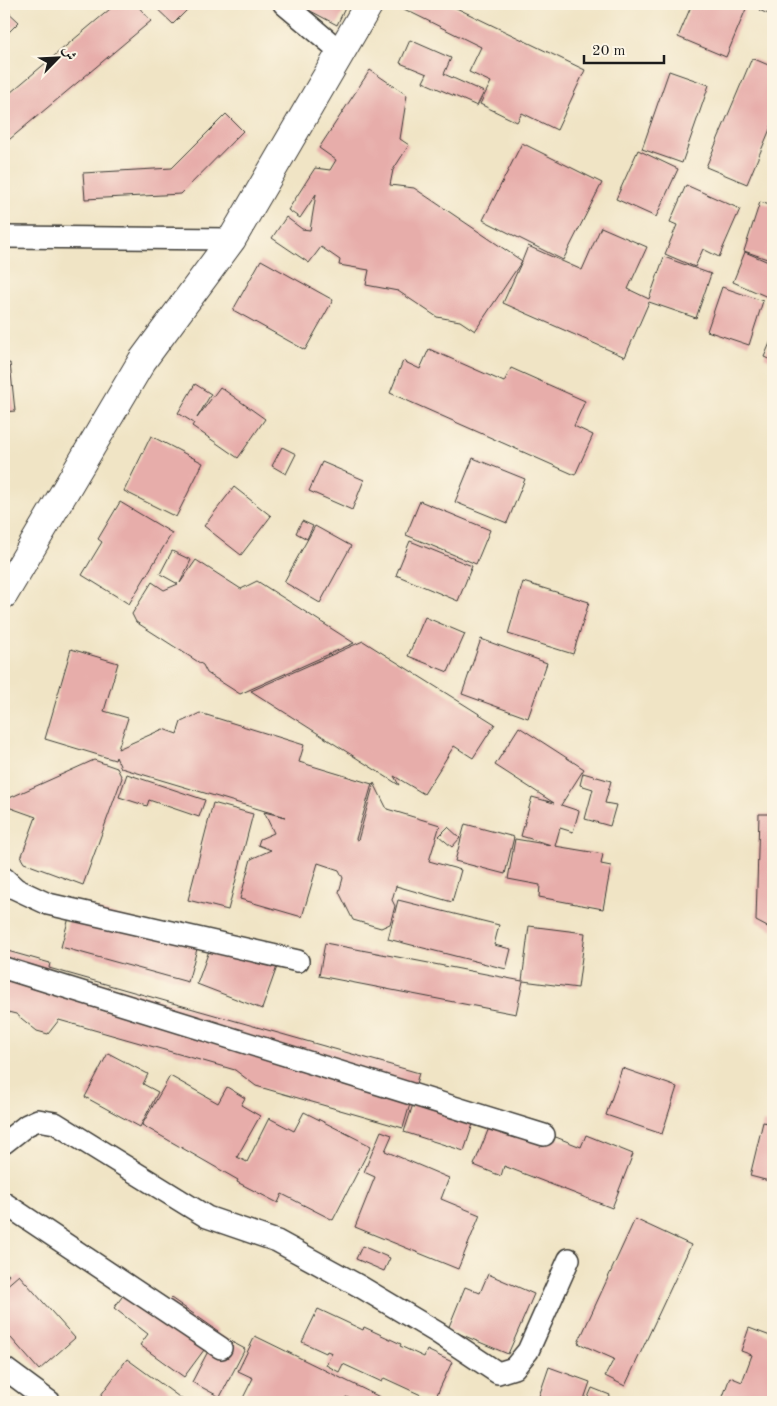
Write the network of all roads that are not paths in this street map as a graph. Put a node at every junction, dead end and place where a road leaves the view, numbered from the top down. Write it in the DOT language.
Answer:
graph roads {
  1 [pos="369,4"];
  2 [pos="291,6"];
  3 [pos="341,52"];
  4 [pos="4,237"];
  5 [pos="232,239"];
  6 [pos="6,580"];
  7 [pos="4,878"];
  8 [pos="298,961"];
  9 [pos="4,968"];
  10 [pos="544,1135"];
  11 [pos="4,1142"];
  12 [pos="4,1203"];
  13 [pos="570,1259"];
  14 [pos="221,1348"];
  15 [pos="4,1368"];
  16 [pos="50,1402"];
  1 -- 3 [label="main road"];
  2 -- 3 [label="street"];
  3 -- 5 [label="main road"];
  4 -- 5 [label="street"];
  5 -- 6 [label="main road"];
  7 -- 8 [label="street"];
  9 -- 10 [label="street"];
  11 -- 13 [label="street"];
  12 -- 14 [label="street"];
  15 -- 16 [label="street"];
}
